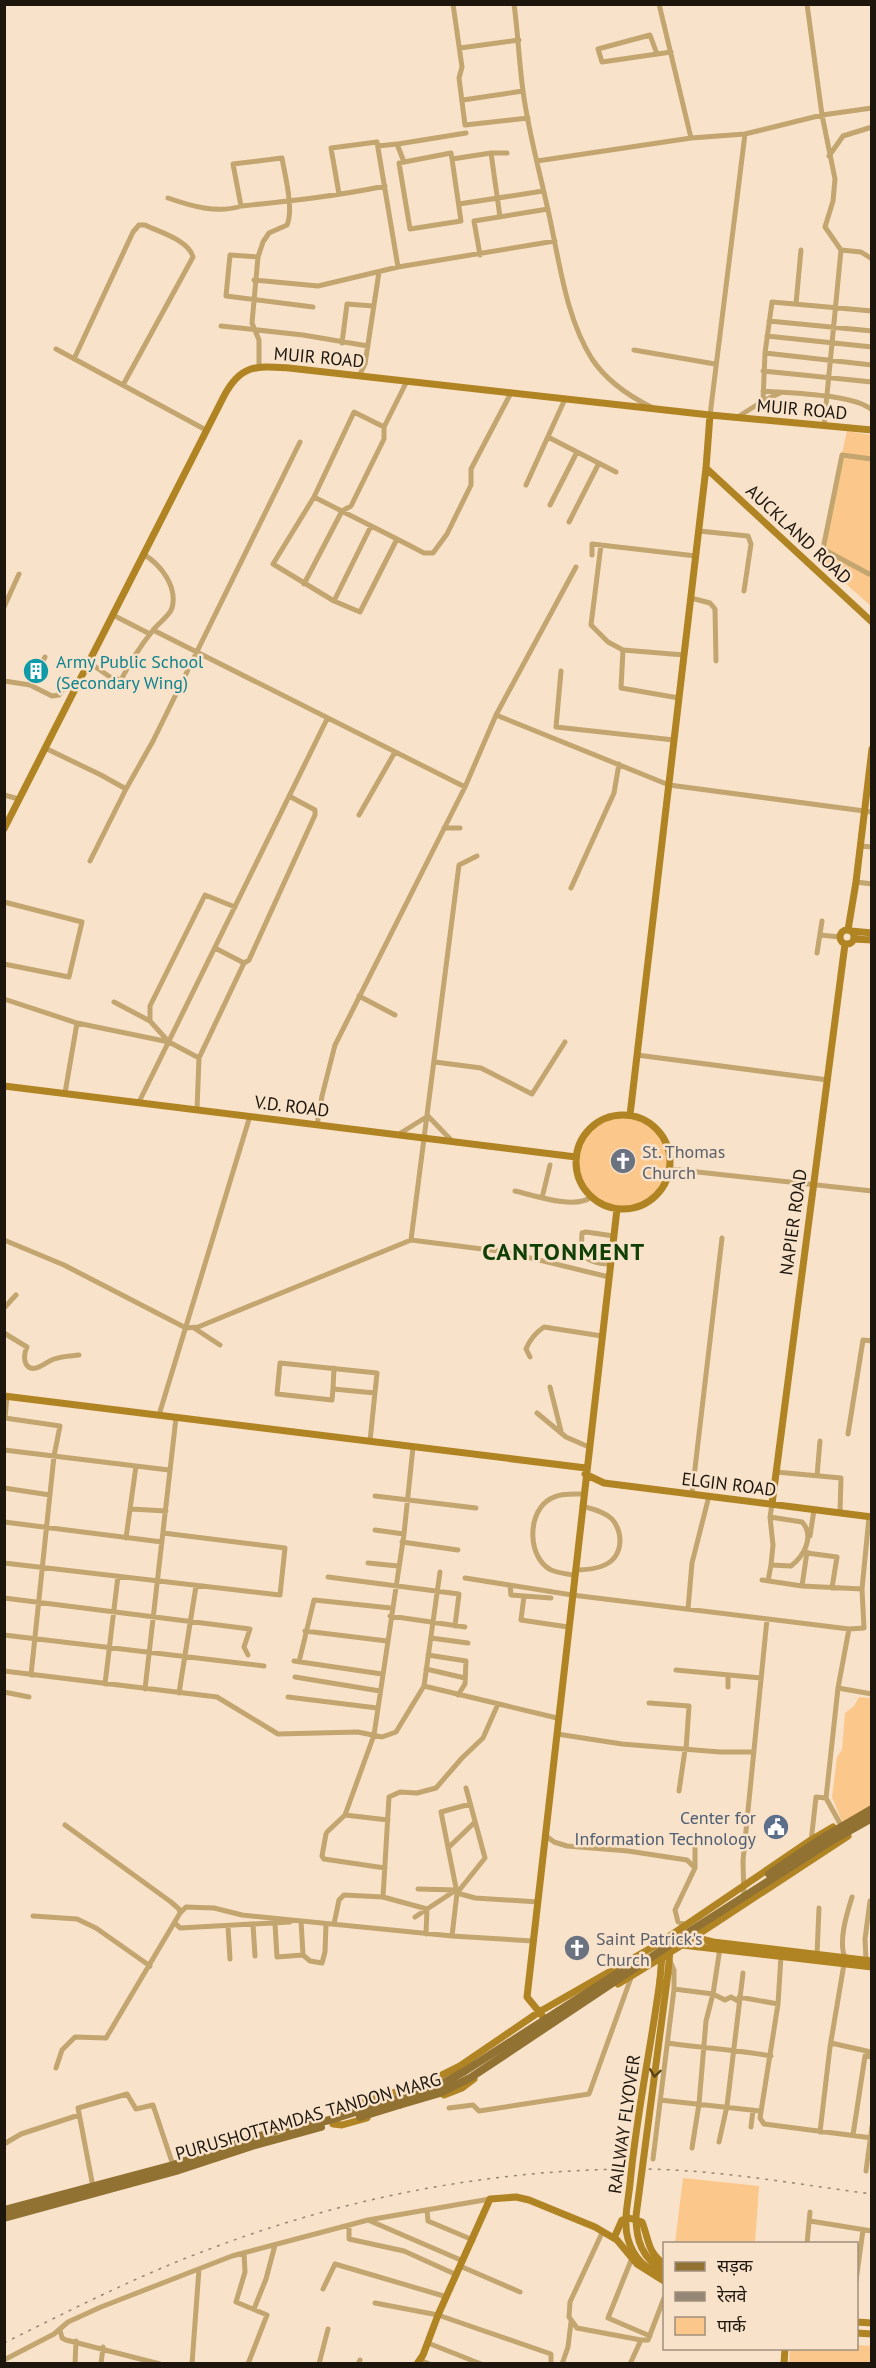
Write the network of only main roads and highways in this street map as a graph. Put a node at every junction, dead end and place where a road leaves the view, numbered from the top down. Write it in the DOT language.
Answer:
graph roads {
  1 [pos="872,1807"];
  2 [pos="872,1818"];
  3 [pos="400,2101"];
  4 [pos="331,2122"];
  5 [pos="4,2210"];
  6 [pos="4,2218"];
  1 -- 3 [label="main road, bridge"];
  2 -- 3 [label="main road, bridge"];
  3 -- 4 [label="main road"];
  4 -- 5 [label="main road"];
  4 -- 6 [label="main road, PURUSHOTTAMDAS TANDON MARG"];
}
